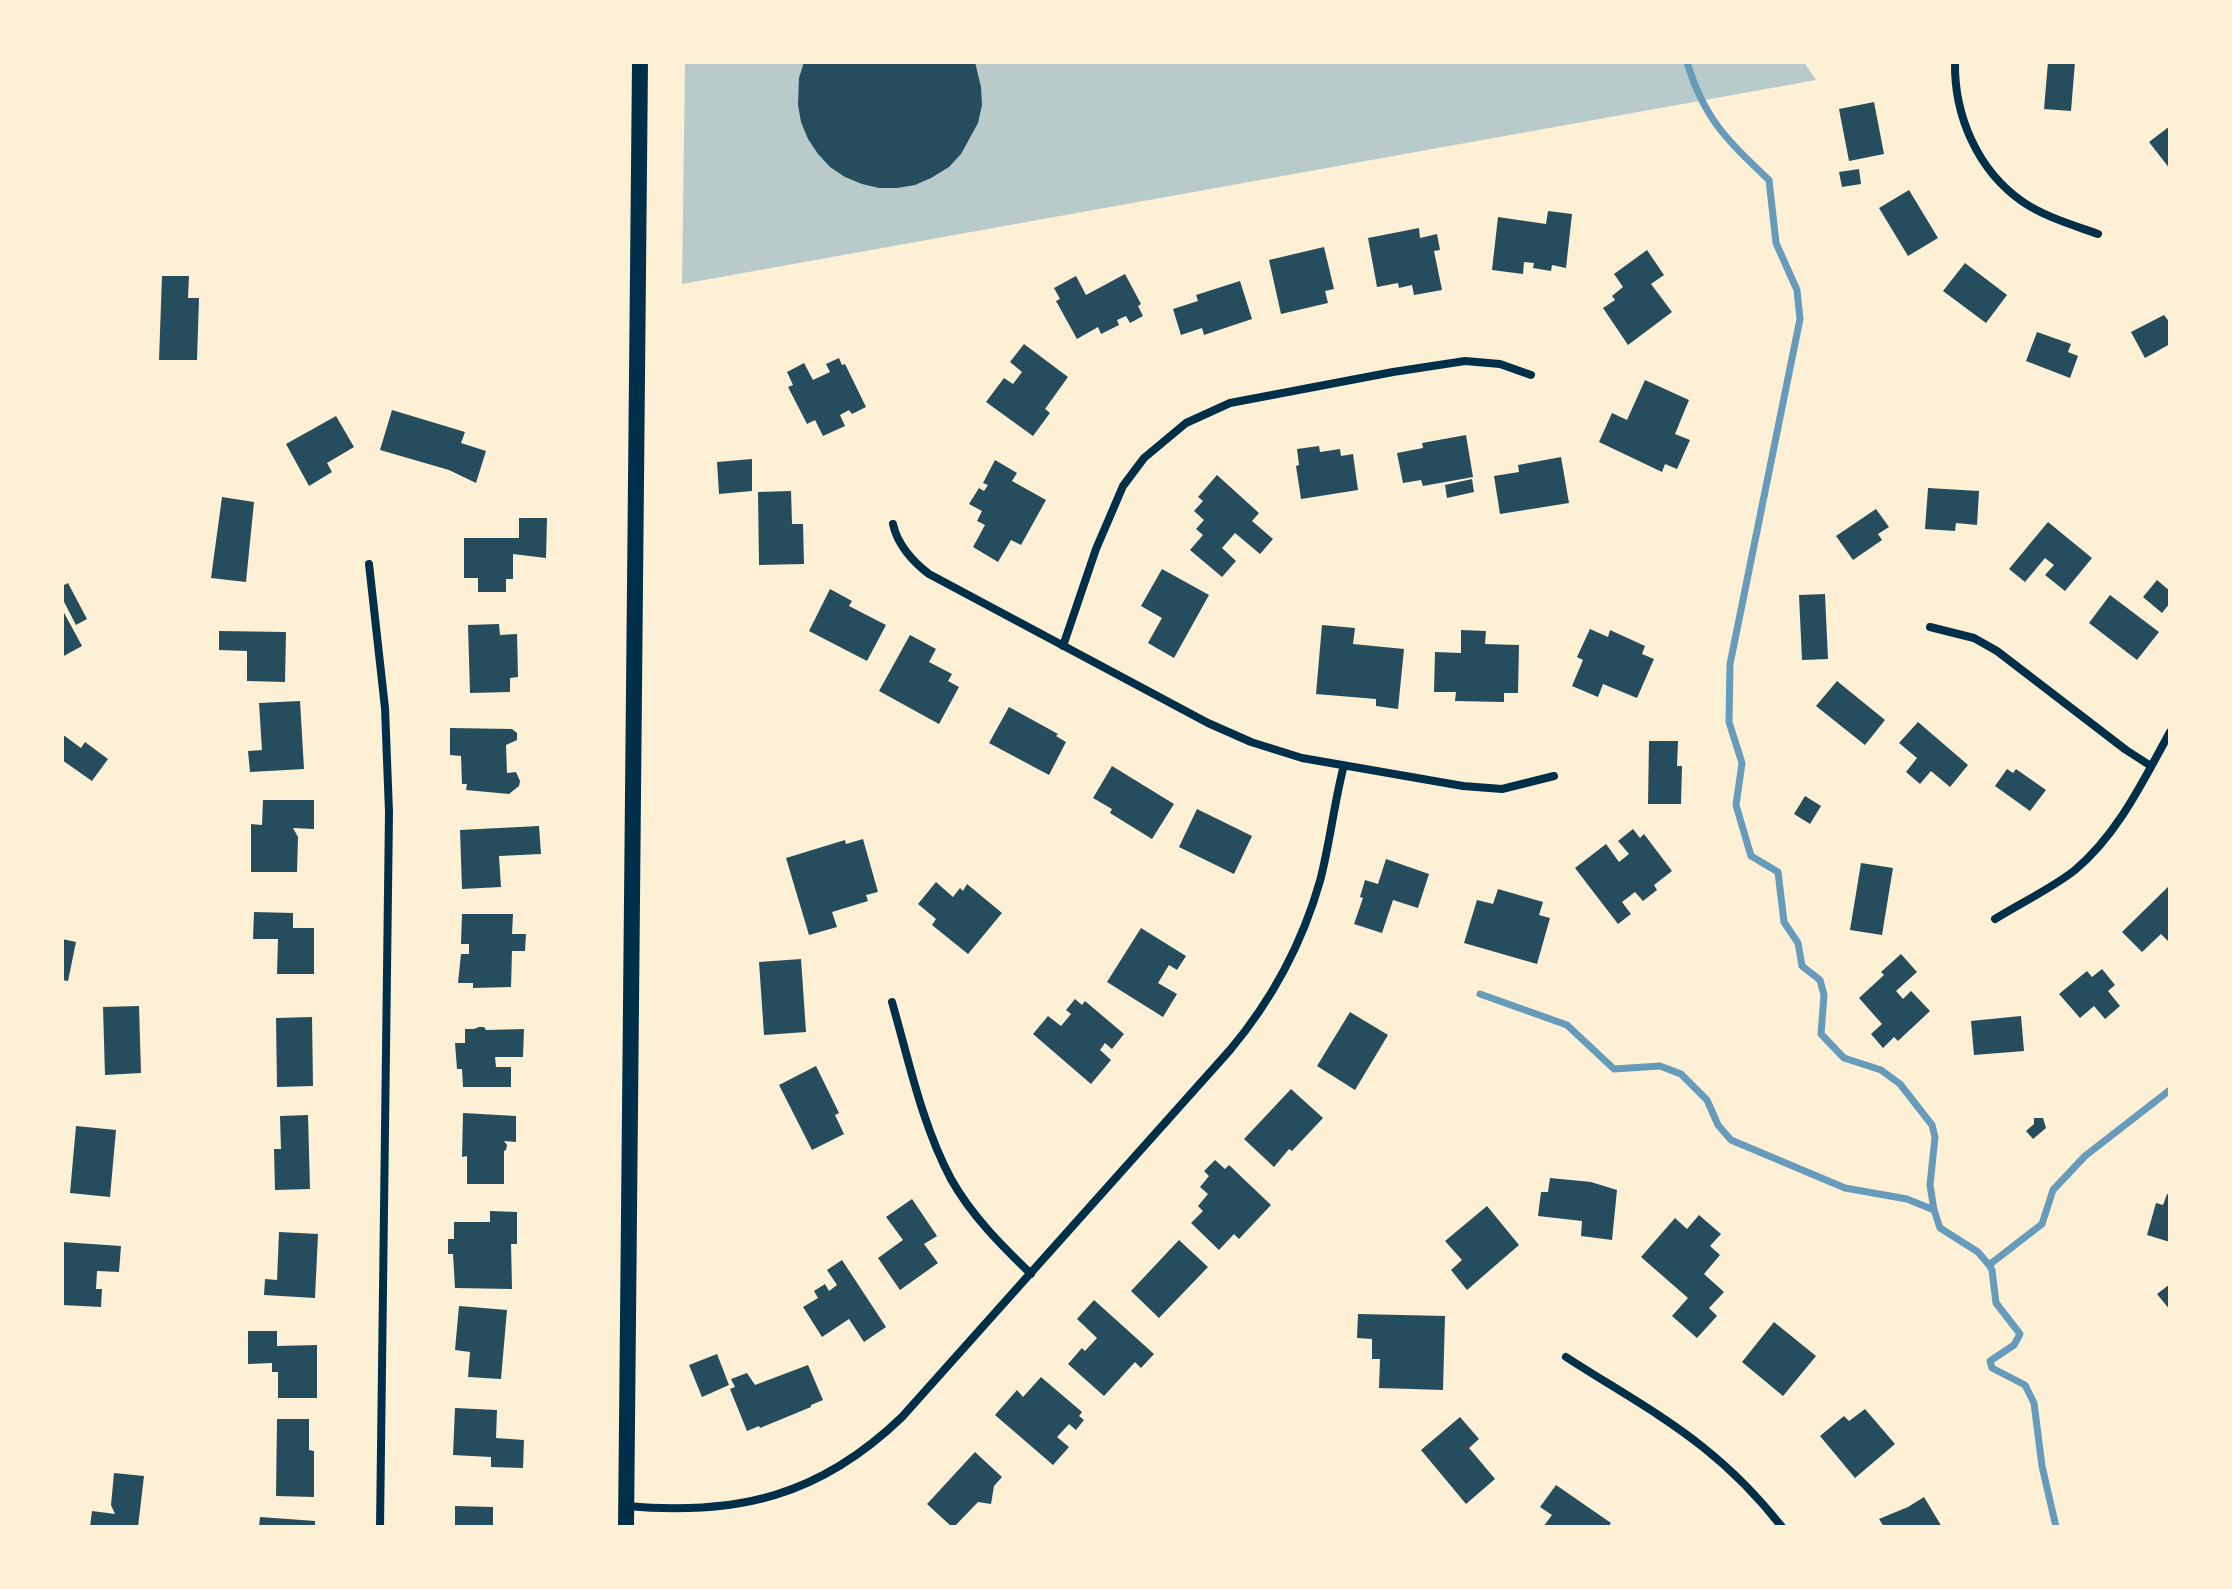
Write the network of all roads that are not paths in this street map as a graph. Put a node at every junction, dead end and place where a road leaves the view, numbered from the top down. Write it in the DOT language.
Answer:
graph roads {
  1 [pos="640,62"];
  2 [pos="1955,62"];
  3 [pos="2098,234"];
  4 [pos="1531,375"];
  5 [pos="893,524"];
  6 [pos="369,564"];
  7 [pos="1930,627"];
  8 [pos="1063,646"];
  9 [pos="2170,732"];
  10 [pos="1344,765"];
  11 [pos="2151,766"];
  12 [pos="1554,776"];
  13 [pos="1995,919"];
  14 [pos="892,1002"];
  15 [pos="1031,1274"];
  16 [pos="1566,1357"];
  17 [pos="626,1506"];
  18 [pos="380,1527"];
  19 [pos="626,1527"];
  20 [pos="1782,1527"];
  1 -- 17 [label="main road"];
  2 -- 3 [label="street"];
  4 -- 8 [label="street"];
  5 -- 8 [label="street"];
  6 -- 18 [label="street"];
  7 -- 11 [label="street"];
  8 -- 10 [label="street"];
  9 -- 11 [label="street"];
  10 -- 12 [label="street"];
  10 -- 15 [label="street"];
  11 -- 13 [label="street"];
  14 -- 15 [label="street"];
  15 -- 17 [label="street"];
  16 -- 20 [label="street"];
  17 -- 19 [label="main road"];
}
